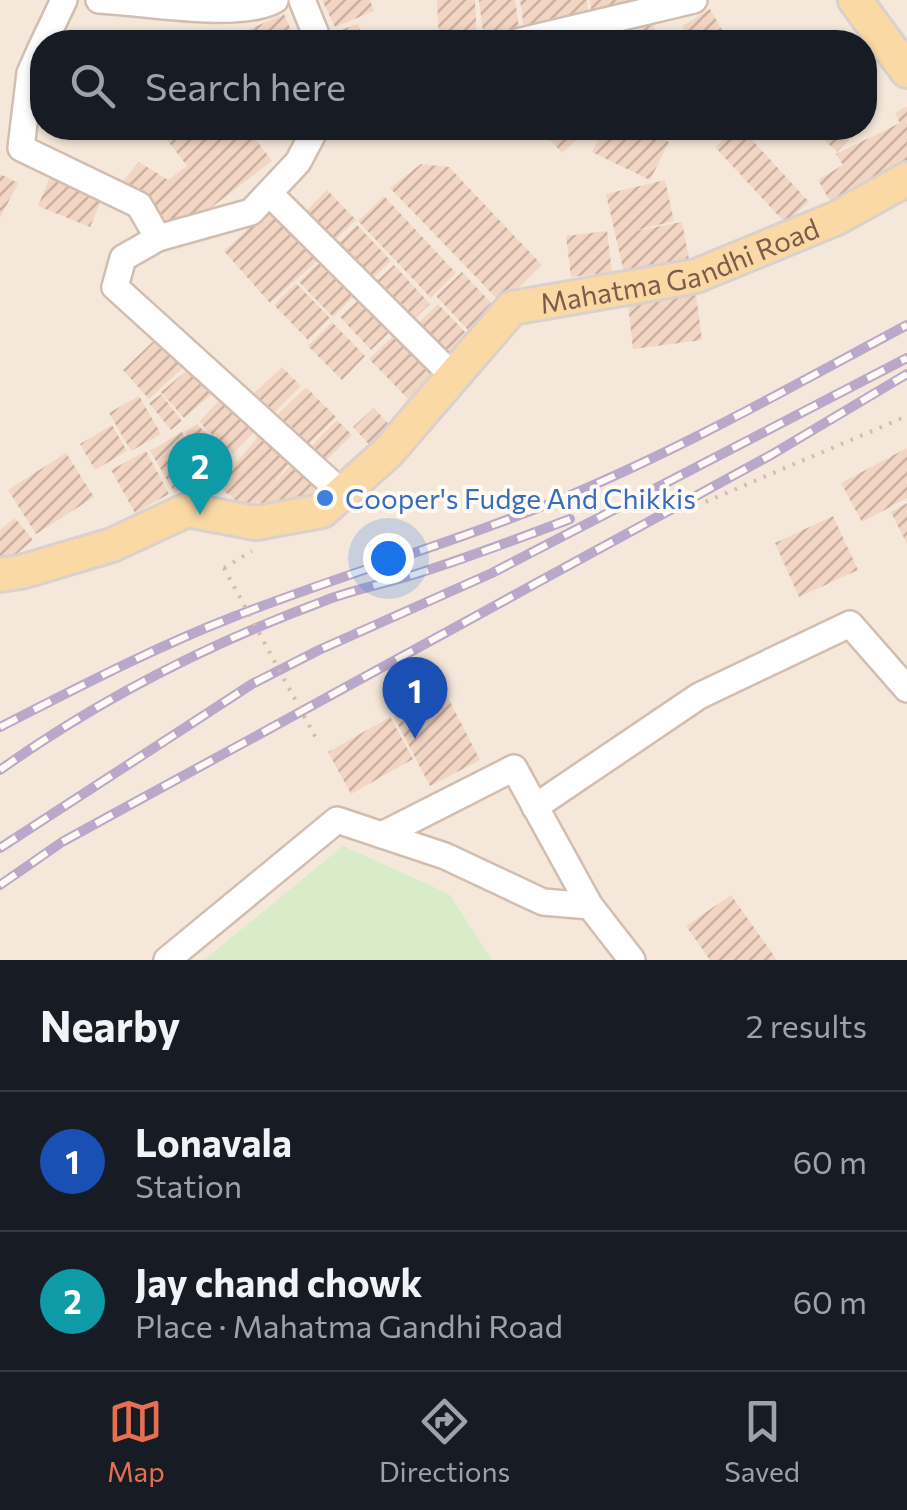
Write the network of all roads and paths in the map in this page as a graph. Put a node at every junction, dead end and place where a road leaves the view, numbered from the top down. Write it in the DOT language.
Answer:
graph roads {
  1 [pos="64,0"];
  2 [pos="100,0"];
  3 [pos="275,0"];
  4 [pos="302,0"];
  5 [pos="694,0"];
  6 [pos="855,0"];
  7 [pos="50,30"];
  8 [pos="314,30"];
  9 [pos="568,30"];
  10 [pos="877,30"];
  11 [pos="877,30"];
  12 [pos="907,71"];
  13 [pos="30,73"];
  14 [pos="310,140"];
  15 [pos="11,153"];
  16 [pos="907,180"];
  17 [pos="270,194"];
  18 [pos="158,238"];
  19 [pos="453,376"];
  20 [pos="907,416"];
  21 [pos="342,494"];
  22 [pos="696,506"];
  23 [pos="265,544"];
  24 [pos="0,574"];
  25 [pos="907,689"];
  26 [pos="318,740"];
  27 [pos="536,807"];
  28 [pos="382,836"];
  29 [pos="590,906"];
  30 [pos="167,960"];
  31 [pos="632,960"];
  1 -- 7 [label="street"];
  2 -- 3 [label="street"];
  4 -- 8 [label="street"];
  5 -- 9 [label="street"];
  6 -- 10 [label="main road"];
  11 -- 12 [label="main road"];
  13 -- 15 [label="street"];
  14 -- 17 [label="street"];
  15 -- 18 [label="street"];
  16 -- 19 [label="main road, Mahatma Gandhi Road"];
  17 -- 18 [label="street"];
  17 -- 19 [label="street"];
  18 -- 21 [label="street"];
  19 -- 21 [label="main road, Mahatma Gandhi Road"];
  20 -- 22 [label="path"];
  21 -- 24 [label="main road, Mahatma Gandhi Road"];
  23 -- 26 [label="path, bridge"];
  25 -- 27 [label="street"];
  27 -- 28 [label="street"];
  27 -- 29 [label="street"];
  28 -- 29 [label="street"];
  28 -- 30 [label="street"];
  29 -- 31 [label="street"];
}
